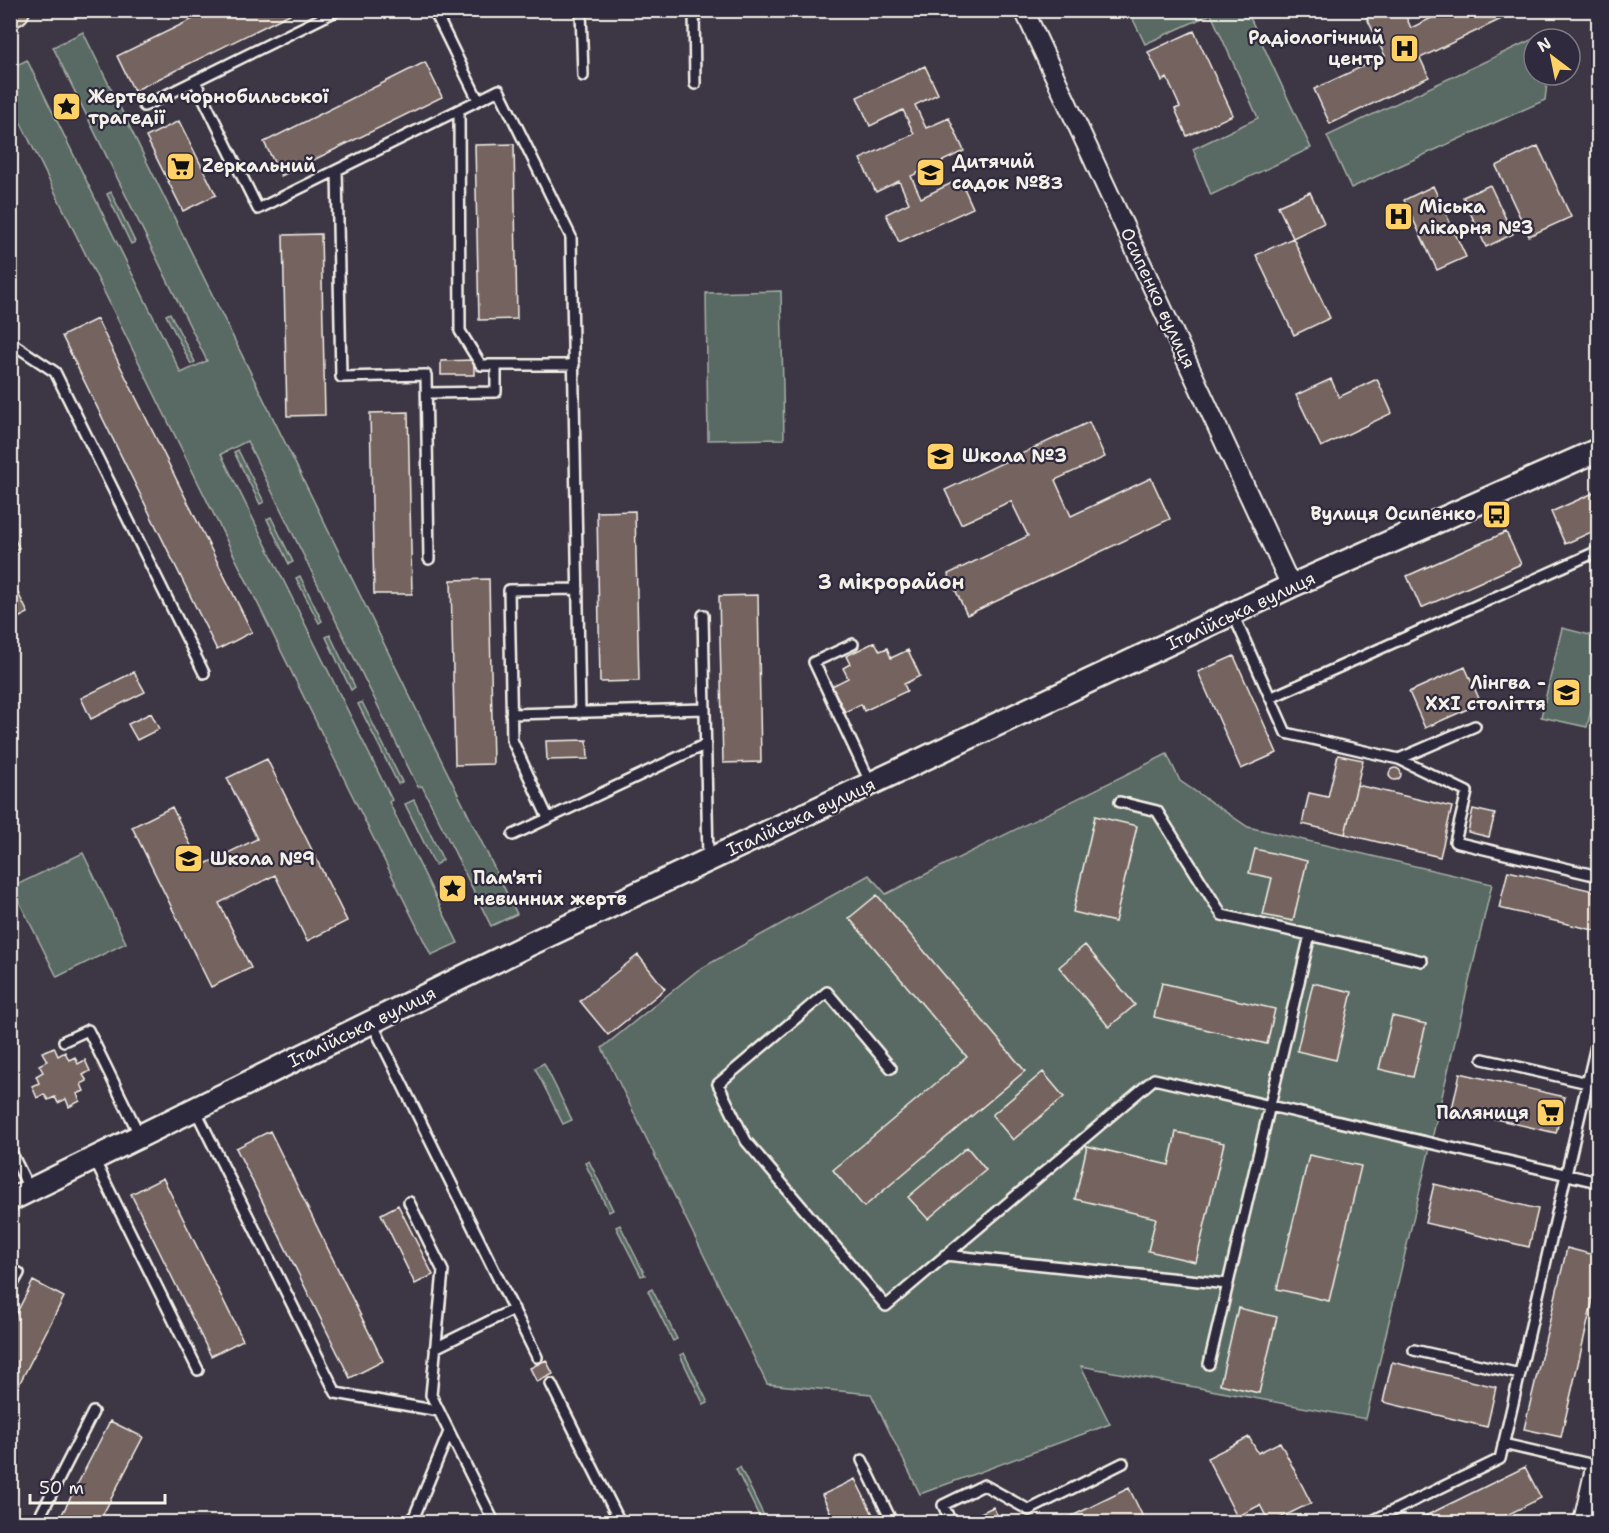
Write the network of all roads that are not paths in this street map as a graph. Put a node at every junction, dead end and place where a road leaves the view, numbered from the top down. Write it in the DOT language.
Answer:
graph roads {
  1 [pos="338,10"];
  2 [pos="434,10"];
  3 [pos="581,10"];
  4 [pos="694,10"];
  5 [pos="1024,10"];
  6 [pos="583,76"];
  7 [pos="195,81"];
  8 [pos="695,84"];
  9 [pos="478,100"];
  10 [pos="144,106"];
  11 [pos="459,110"];
  12 [pos="338,170"];
  13 [pos="10,342"];
  14 [pos="495,365"];
  15 [pos="574,365"];
  16 [pos="427,393"];
  17 [pos="1599,450"];
  18 [pos="1599,551"];
  19 [pos="429,559"];
  20 [pos="1291,586"];
  21 [pos="578,589"];
  22 [pos="1233,614"];
  23 [pos="703,615"];
  24 [pos="853,644"];
  25 [pos="204,673"];
  26 [pos="1270,698"];
  27 [pos="705,710"];
  28 [pos="580,713"];
  29 [pos="511,714"];
  30 [pos="1475,726"];
  31 [pos="706,744"];
  32 [pos="1399,759"];
  33 [pos="871,784"];
  34 [pos="1120,802"];
  35 [pos="548,818"];
  36 [pos="513,835"];
  37 [pos="708,860"];
  38 [pos="1599,876"];
  39 [pos="1310,935"];
  40 [pos="1422,961"];
  41 [pos="372,1022"];
  42 [pos="1599,1037"];
  43 [pos="64,1041"];
  44 [pos="1483,1059"];
  45 [pos="891,1068"];
  46 [pos="1588,1083"];
  47 [pos="1270,1106"];
  48 [pos="195,1109"];
  49 [pos="140,1136"];
  50 [pos="10,1149"];
  51 [pos="94,1159"];
  52 [pos="1566,1175"];
  53 [pos="1599,1182"];
  54 [pos="20,1195"];
  55 [pos="409,1202"];
  56 [pos="945,1255"];
  57 [pos="19,1273"];
  58 [pos="1228,1284"];
  59 [pos="10,1290"];
  60 [pos="514,1309"];
  61 [pos="435,1348"];
  62 [pos="1414,1350"];
  63 [pos="537,1357"];
  64 [pos="1209,1364"];
  65 [pos="198,1370"];
  66 [pos="1520,1374"];
  67 [pos="551,1384"];
  68 [pos="439,1411"];
  69 [pos="93,1412"];
  70 [pos="449,1432"];
  71 [pos="1503,1444"];
  72 [pos="862,1460"];
  73 [pos="1123,1463"];
  74 [pos="1599,1466"];
  75 [pos="1599,1473"];
  76 [pos="1583,1520"];
  77 [pos="36,1522"];
  78 [pos="412,1522"];
  79 [pos="494,1522"];
  80 [pos="620,1522"];
  81 [pos="892,1522"];
  82 [pos="951,1522"];
  83 [pos="1370,1522"];
  1 -- 7 [label="lane"];
  2 -- 9 [label="lane"];
  3 -- 6 [label="lane"];
  4 -- 8 [label="lane"];
  5 -- 20 [label="street, Осипенко вулиця"];
  7 -- 10 [label="lane"];
  7 -- 12 [label="lane"];
  9 -- 11 [label="lane"];
  9 -- 15 [label="lane"];
  11 -- 12 [label="lane"];
  11 -- 14 [label="lane"];
  12 -- 16 [label="lane"];
  13 -- 25 [label="lane"];
  14 -- 15 [label="lane"];
  14 -- 16 [label="lane"];
  15 -- 21 [label="lane"];
  16 -- 19 [label="lane"];
  17 -- 20 [label="street, Італійська вулиця"];
  18 -- 26 [label="lane"];
  20 -- 22 [label="street, Італійська вулиця"];
  21 -- 28 [label="lane"];
  21 -- 29 [label="lane"];
  22 -- 26 [label="lane"];
  22 -- 33 [label="street, Італійська вулиця"];
  23 -- 27 [label="lane"];
  24 -- 33 [label="lane"];
  26 -- 32 [label="lane"];
  27 -- 28 [label="lane"];
  27 -- 31 [label="lane"];
  28 -- 29 [label="lane"];
  29 -- 35 [label="lane"];
  30 -- 32 [label="lane"];
  31 -- 35 [label="lane"];
  31 -- 37 [label="lane"];
  32 -- 38 [label="lane"];
  33 -- 37 [label="street, Італійська вулиця"];
  34 -- 39 [label="lane"];
  35 -- 36 [label="lane"];
  37 -- 41 [label="street, Італійська вулиця"];
  39 -- 40 [label="lane"];
  39 -- 47 [label="lane"];
  41 -- 48 [label="street, Італійська вулиця"];
  41 -- 60 [label="lane"];
  42 -- 46 [label="lane"];
  43 -- 49 [label="lane"];
  44 -- 46 [label="lane"];
  45 -- 56 [label="lane"];
  46 -- 52 [label="lane"];
  47 -- 52 [label="lane"];
  47 -- 56 [label="lane"];
  47 -- 58 [label="lane"];
  48 -- 49 [label="street, Італійська вулиця"];
  48 -- 68 [label="lane"];
  49 -- 51 [label="street, Італійська вулиця"];
  50 -- 54 [label="lane"];
  51 -- 54 [label="street, Італійська вулиця"];
  51 -- 65 [label="lane"];
  52 -- 53 [label="lane"];
  52 -- 66 [label="lane"];
  55 -- 61 [label="lane"];
  56 -- 58 [label="lane"];
  57 -- 59 [label="lane"];
  58 -- 64 [label="lane"];
  60 -- 61 [label="lane"];
  60 -- 63 [label="lane"];
  61 -- 68 [label="lane"];
  62 -- 66 [label="lane"];
  66 -- 71 [label="lane"];
  67 -- 80 [label="lane"];
  68 -- 70 [label="lane"];
  69 -- 77 [label="lane"];
  70 -- 78 [label="lane"];
  70 -- 79 [label="lane"];
  71 -- 74 [label="lane"];
  71 -- 83 [label="lane"];
  72 -- 81 [label="lane"];
  73 -- 82 [label="lane"];
  75 -- 76 [label="main road"];
}
